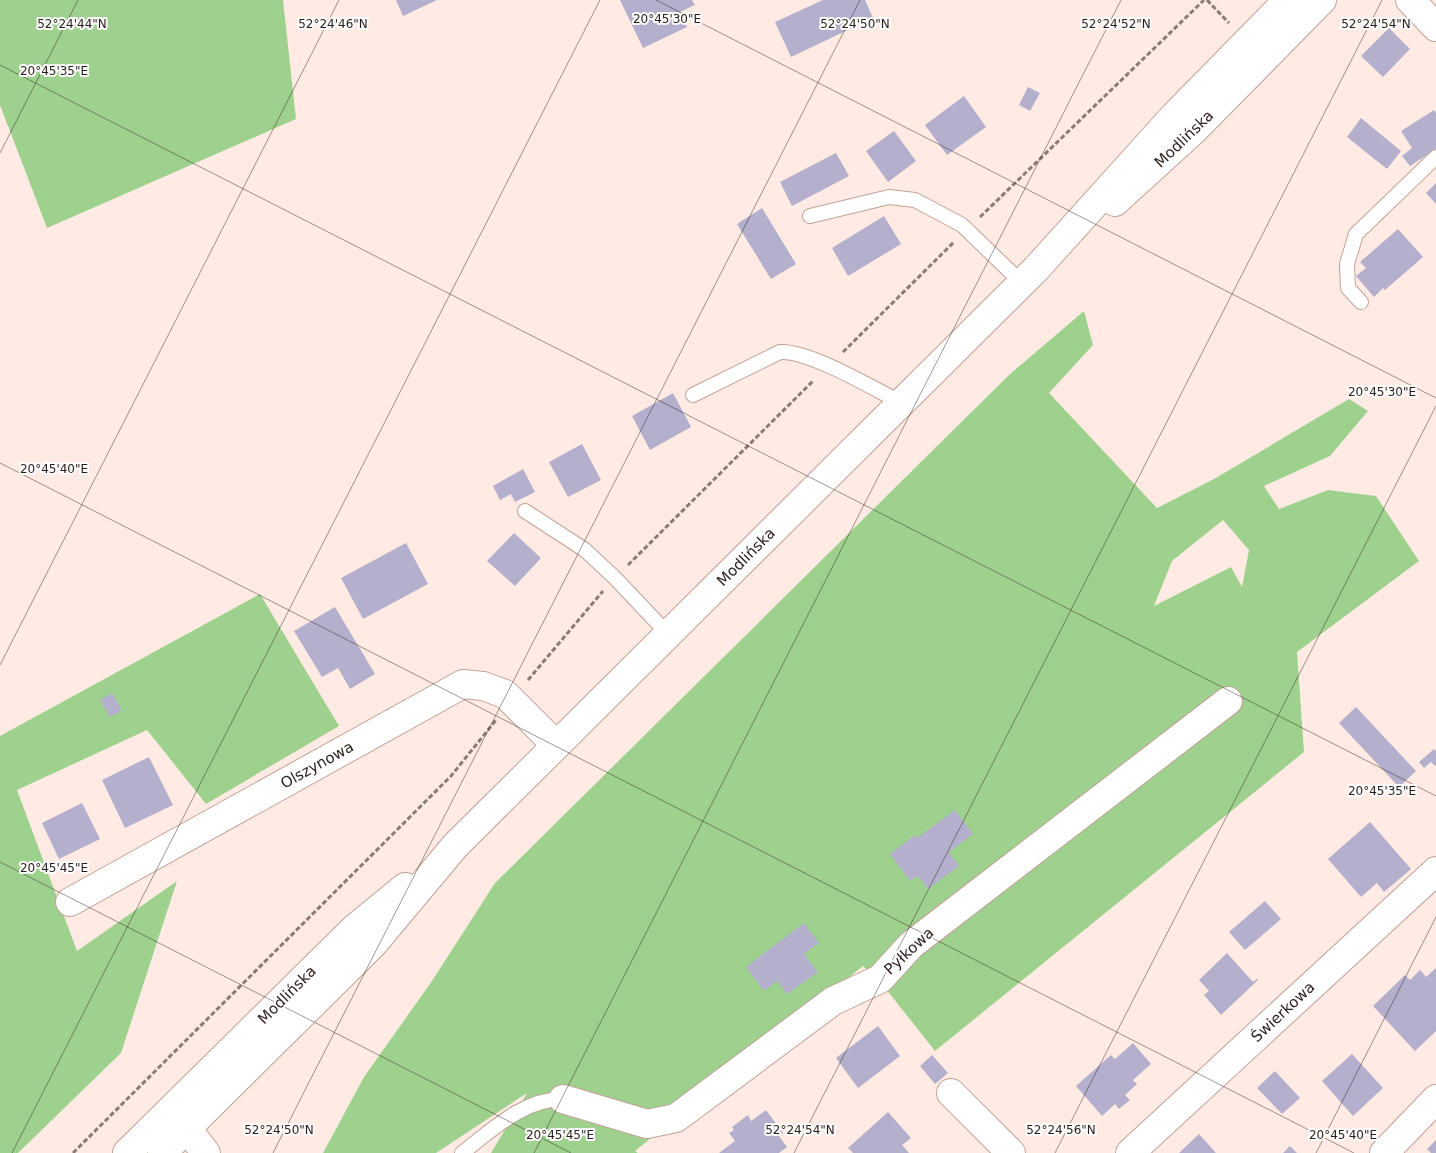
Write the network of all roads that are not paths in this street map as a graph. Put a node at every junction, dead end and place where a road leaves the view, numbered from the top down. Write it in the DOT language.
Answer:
graph roads {
  1 [pos="1288,0"];
  2 [pos="1322,0"];
  3 [pos="1410,0"];
  4 [pos="1436,27"];
  5 [pos="1436,157"];
  6 [pos="810,216"];
  7 [pos="1029,276"];
  8 [pos="1362,302"];
  9 [pos="693,395"];
  10 [pos="902,403"];
  11 [pos="525,511"];
  12 [pos="668,634"];
  13 [pos="1228,701"];
  14 [pos="556,745"];
  15 [pos="1436,871"];
  16 [pos="70,902"];
  17 [pos="951,1093"];
  18 [pos="563,1099"];
  19 [pos="1436,1100"];
  20 [pos="180,1119"];
  21 [pos="127,1153"];
  22 [pos="162,1153"];
  23 [pos="206,1153"];
  24 [pos="462,1153"];
  25 [pos="1011,1153"];
  26 [pos="1130,1153"];
  27 [pos="1384,1153"];
  1 -- 7 [label="main road, Modlińska"];
  2 -- 7 [label="main road, Modlińska"];
  3 -- 4 [label="main road"];
  5 -- 8 [label="lane"];
  6 -- 7 [label="lane"];
  7 -- 10 [label="main road, Modlińska"];
  9 -- 10 [label="lane"];
  10 -- 12 [label="main road, Modlińska"];
  11 -- 12 [label="lane"];
  12 -- 14 [label="main road, Modlińska"];
  13 -- 18 [label="main road, Pyłkowa"];
  14 -- 16 [label="main road, Olszynowa"];
  14 -- 20 [label="main road, Modlińska"];
  15 -- 26 [label="main road, Świerkowa"];
  17 -- 25 [label="main road"];
  18 -- 24 [label="lane"];
  19 -- 27 [label="main road"];
  20 -- 21 [label="main road, Modlińska"];
  20 -- 22 [label="main road, Modlińska"];
  20 -- 23 [label="main road"];
}
